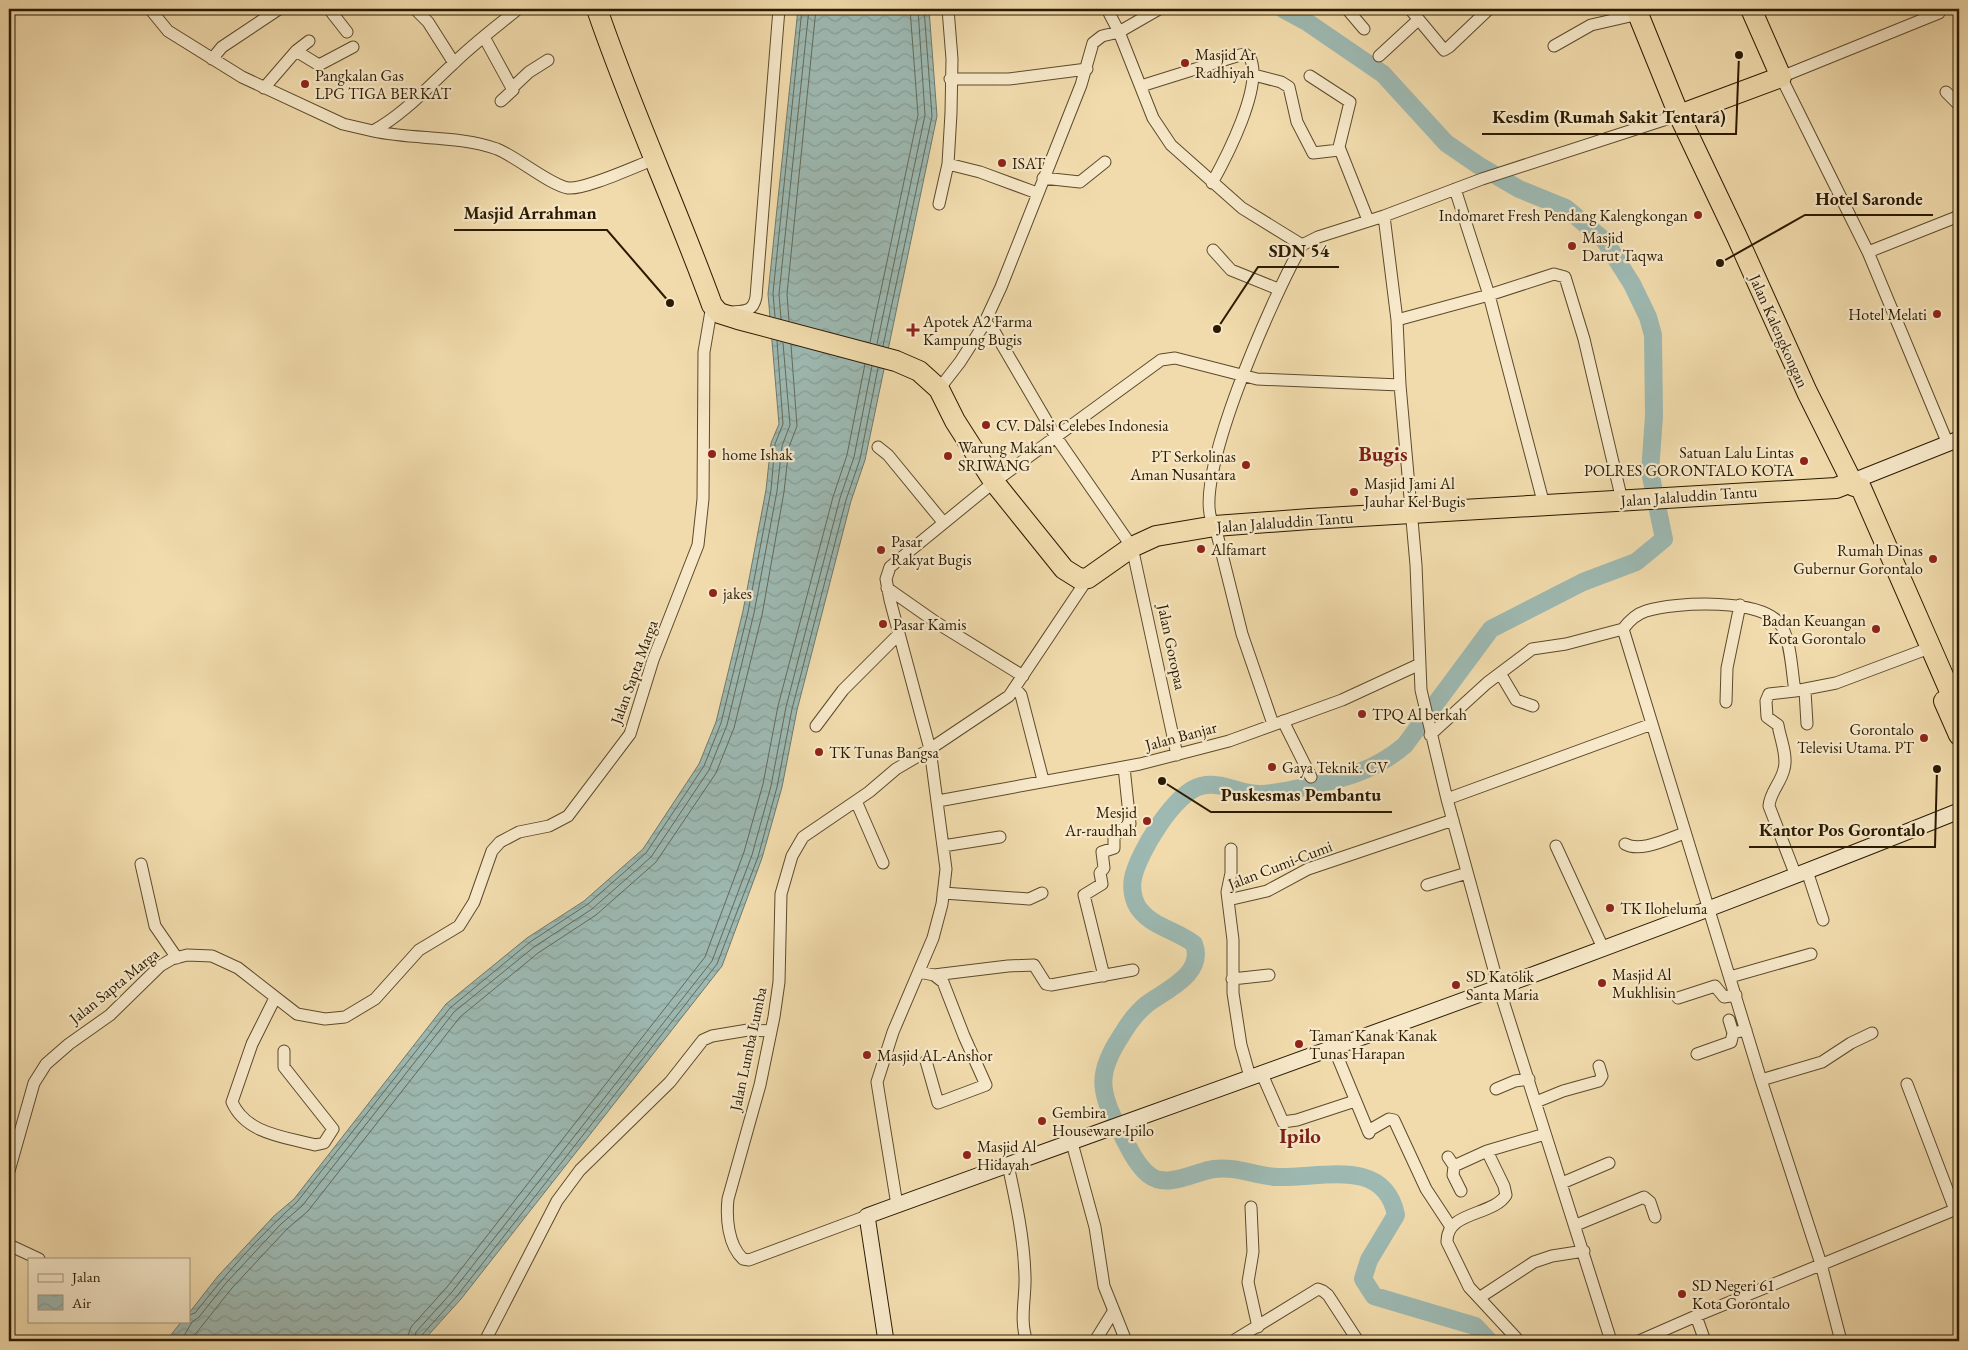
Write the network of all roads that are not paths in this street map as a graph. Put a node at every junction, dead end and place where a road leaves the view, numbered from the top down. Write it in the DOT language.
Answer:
graph roads {
  1 [pos="150,9"];
  2 [pos="279,9"];
  3 [pos="329,9"];
  4 [pos="414,9"];
  5 [pos="518,9"];
  6 [pos="597,9"];
  7 [pos="779,9"];
  8 [pos="948,9"];
  9 [pos="1107,9"];
  10 [pos="1159,9"];
  11 [pos="1347,9"];
  12 [pos="1410,9"];
  13 [pos="1489,9"];
  14 [pos="1751,9"];
  15 [pos="1637,11"];
  16 [pos="1939,14"];
  17 [pos="1418,20"];
  18 [pos="1364,29"];
  19 [pos="347,32"];
  20 [pos="1119,32"];
  21 [pos="484,37"];
  22 [pos="310,41"];
  23 [pos="1554,46"];
  24 [pos="353,47"];
  25 [pos="296,51"];
  26 [pos="1379,56"];
  27 [pos="212,59"];
  28 [pos="548,60"];
  29 [pos="454,63"];
  30 [pos="1087,69"];
  31 [pos="1254,75"];
  32 [pos="1310,76"];
  33 [pos="1781,77"];
  34 [pos="950,79"];
  35 [pos="1141,86"];
  36 [pos="264,88"];
  37 [pos="512,88"];
  38 [pos="1946,92"];
  39 [pos="501,101"];
  40 [pos="1959,104"];
  41 [pos="1679,115"];
  42 [pos="373,131"];
  43 [pos="1339,150"];
  44 [pos="655,159"];
  45 [pos="1104,162"];
  46 [pos="948,164"];
  47 [pos="1042,178"];
  48 [pos="1212,183"];
  49 [pos="1455,189"];
  50 [pos="1037,193"];
  51 [pos="939,204"];
  52 [pos="1384,216"];
  53 [pos="1959,216"];
  54 [pos="1368,220"];
  55 [pos="1302,245"];
  56 [pos="1213,250"];
  57 [pos="1868,252"];
  58 [pos="1278,289"];
  59 [pos="1489,296"];
  60 [pos="723,313"];
  61 [pos="1397,320"];
  62 [pos="983,326"];
  63 [pos="1242,376"];
  64 [pos="1400,385"];
  65 [pos="939,389"];
  66 [pos="1056,437"];
  67 [pos="1954,442"];
  68 [pos="878,447"];
  69 [pos="994,482"];
  70 [pos="1854,487"];
  71 [pos="1628,496"];
  72 [pos="1544,505"];
  73 [pos="1412,514"];
  74 [pos="943,522"];
  75 [pos="1215,526"];
  76 [pos="1132,547"];
  77 [pos="1088,578"];
  78 [pos="888,588"];
  79 [pos="1740,605"];
  80 [pos="1623,629"];
  81 [pos="898,635"];
  82 [pos="1927,649"];
  83 [pos="1420,664"];
  84 [pos="1500,673"];
  85 [pos="1023,676"];
  86 [pos="1016,688"];
  87 [pos="1800,691"];
  88 [pos="1726,702"];
  89 [pos="1533,706"];
  90 [pos="1959,712"];
  91 [pos="1278,722"];
  92 [pos="1652,724"];
  93 [pos="1808,724"];
  94 [pos="816,726"];
  95 [pos="1430,733"];
  96 [pos="1959,735"];
  97 [pos="930,749"];
  98 [pos="1177,755"];
  99 [pos="1124,767"];
  100 [pos="1311,777"];
  101 [pos="1043,780"];
  102 [pos="1447,799"];
  103 [pos="938,800"];
  104 [pos="856,801"];
  105 [pos="1959,810"];
  106 [pos="1453,820"];
  107 [pos="1686,833"];
  108 [pos="1000,837"];
  109 [pos="1625,844"];
  110 [pos="943,846"];
  111 [pos="1556,846"];
  112 [pos="1231,849"];
  113 [pos="141,864"];
  114 [pos="883,864"];
  115 [pos="1467,873"];
  116 [pos="1802,873"];
  117 [pos="1427,885"];
  118 [pos="943,893"];
  119 [pos="1042,893"];
  120 [pos="1228,900"];
  121 [pos="1710,909"];
  122 [pos="1823,920"];
  123 [pos="1603,948"];
  124 [pos="1811,954"];
  125 [pos="177,958"];
  126 [pos="1134,970"];
  127 [pos="919,972"];
  128 [pos="934,975"];
  129 [pos="1269,975"];
  130 [pos="1104,976"];
  131 [pos="1730,977"];
  132 [pos="1232,979"];
  133 [pos="1499,988"];
  134 [pos="1736,995"];
  135 [pos="275,998"];
  136 [pos="1678,998"];
  137 [pos="1729,1020"];
  138 [pos="771,1030"];
  139 [pos="1746,1030"];
  140 [pos="1732,1033"];
  141 [pos="1872,1033"];
  142 [pos="1333,1046"];
  143 [pos="284,1051"];
  144 [pos="1697,1054"];
  145 [pos="926,1061"];
  146 [pos="1599,1066"];
  147 [pos="1255,1074"];
  148 [pos="1529,1079"];
  149 [pos="1761,1080"];
  150 [pos="1907,1084"];
  151 [pos="1496,1089"];
  152 [pos="1355,1101"];
  153 [pos="1536,1102"];
  154 [pos="14,1126"];
  155 [pos="1546,1134"];
  156 [pos="1072,1143"];
  157 [pos="1487,1151"];
  158 [pos="1609,1163"];
  159 [pos="1008,1165"];
  160 [pos="9,1171"];
  161 [pos="1562,1183"];
  162 [pos="1462,1191"];
  163 [pos="897,1205"];
  164 [pos="1251,1207"];
  165 [pos="1957,1209"];
  166 [pos="867,1216"];
  167 [pos="1655,1217"];
  168 [pos="1576,1226"];
  169 [pos="1451,1227"];
  170 [pos="9,1245"];
  171 [pos="1584,1251"];
  172 [pos="37,1258"];
  173 [pos="1821,1264"];
  174 [pos="1479,1298"];
  175 [pos="1113,1312"];
  176 [pos="1696,1316"];
  177 [pos="1258,1327"];
  178 [pos="1239,1340"];
  179 [pos="485,1341"];
  180 [pos="886,1341"];
  181 [pos="1027,1341"];
  182 [pos="1096,1341"];
  183 [pos="1126,1341"];
  184 [pos="1358,1341"];
  185 [pos="1519,1341"];
  186 [pos="1611,1341"];
  187 [pos="1639,1341"];
  188 [pos="1705,1341"];
  189 [pos="1841,1341"];
  1 -- 27 [label="street"];
  2 -- 27 [label="street"];
  3 -- 19 [label="street"];
  4 -- 29 [label="street"];
  5 -- 21 [label="street"];
  6 -- 44 [label="highway"];
  7 -- 60 [label="street"];
  8 -- 34 [label="street"];
  9 -- 20 [label="street"];
  10 -- 20 [label="street"];
  11 -- 18 [label="street"];
  12 -- 17 [label="street"];
  13 -- 17 [label="street"];
  14 -- 33 [label="highway"];
  15 -- 23 [label="street"];
  15 -- 41 [label="highway, Jalan Kalengkongan"];
  16 -- 33 [label="street"];
  17 -- 26 [label="street"];
  20 -- 30 [label="street"];
  20 -- 35 [label="street"];
  21 -- 29 [label="street"];
  21 -- 37 [label="street"];
  22 -- 25 [label="street"];
  24 -- 25 [label="street"];
  25 -- 36 [label="street"];
  27 -- 36 [label="street"];
  28 -- 37 [label="street"];
  29 -- 42 [label="street"];
  30 -- 34 [label="street"];
  30 -- 47 [label="street"];
  31 -- 35 [label="street"];
  31 -- 43 [label="street"];
  31 -- 48 [label="street"];
  32 -- 43 [label="street"];
  33 -- 41 [label="highway"];
  33 -- 57 [label="street"];
  34 -- 46 [label="street"];
  35 -- 48 [label="street"];
  36 -- 42 [label="street"];
  37 -- 39 [label="street"];
  38 -- 40 [label="street"];
  41 -- 49 [label="street"];
  41 -- 70 [label="highway, Jalan Kalengkongan"];
  42 -- 44 [label="street"];
  43 -- 54 [label="street"];
  44 -- 60 [label="highway"];
  45 -- 47 [label="street"];
  46 -- 50 [label="street"];
  46 -- 51 [label="street"];
  47 -- 50 [label="street"];
  48 -- 55 [label="street"];
  49 -- 52 [label="street"];
  49 -- 59 [label="street"];
  50 -- 62 [label="street"];
  52 -- 54 [label="street"];
  52 -- 61 [label="street"];
  53 -- 57 [label="street"];
  54 -- 55 [label="street"];
  55 -- 58 [label="street"];
  56 -- 58 [label="street"];
  57 -- 67 [label="street"];
  58 -- 63 [label="street"];
  59 -- 61 [label="street"];
  59 -- 71 [label="street"];
  59 -- 72 [label="street"];
  60 -- 65 [label="highway"];
  60 -- 135 [label="street, Jalan Sapta Marga"];
  61 -- 64 [label="street"];
  62 -- 65 [label="street"];
  62 -- 66 [label="street"];
  63 -- 64 [label="street"];
  63 -- 66 [label="street"];
  63 -- 75 [label="street"];
  64 -- 73 [label="street"];
  65 -- 69 [label="highway"];
  66 -- 69 [label="street"];
  66 -- 76 [label="street"];
  67 -- 70 [label="street"];
  68 -- 74 [label="street"];
  69 -- 74 [label="street"];
  69 -- 77 [label="highway"];
  70 -- 71 [label="highway, Jalan Jalaluddin Tantu"];
  70 -- 82 [label="highway, Jalan Kalengkongan"];
  71 -- 72 [label="highway, Jalan Jalaluddin Tantu"];
  72 -- 73 [label="highway, Jalan Jalaluddin Tantu"];
  73 -- 75 [label="highway, Jalan Jalaluddin Tantu"];
  73 -- 83 [label="street"];
  74 -- 78 [label="street"];
  75 -- 76 [label="highway, Jalan Jalaluddin Tantu"];
  75 -- 91 [label="street"];
  76 -- 77 [label="highway, Jalan Jalaluddin Tantu"];
  76 -- 98 [label="street, Jalan Goropaa"];
  77 -- 85 [label="street, Jalan Lumba Lumba"];
  78 -- 81 [label="street"];
  78 -- 85 [label="street"];
  79 -- 80 [label="street"];
  79 -- 87 [label="street"];
  79 -- 88 [label="street"];
  80 -- 84 [label="street"];
  80 -- 92 [label="street"];
  81 -- 94 [label="street"];
  81 -- 97 [label="street"];
  82 -- 87 [label="street"];
  82 -- 90 [label="highway"];
  82 -- 96 [label="highway"];
  83 -- 91 [label="street, Jalan Banjar"];
  83 -- 95 [label="street"];
  84 -- 89 [label="street"];
  84 -- 95 [label="street"];
  85 -- 86 [label="street, Jalan Lumba Lumba"];
  86 -- 97 [label="street, Jalan Lumba Lumba"];
  86 -- 101 [label="street"];
  87 -- 93 [label="street"];
  87 -- 116 [label="street"];
  91 -- 98 [label="street, Jalan Banjar"];
  91 -- 100 [label="street"];
  92 -- 102 [label="street"];
  92 -- 107 [label="street"];
  95 -- 102 [label="street"];
  97 -- 103 [label="street"];
  97 -- 104 [label="street, Jalan Lumba Lumba"];
  98 -- 99 [label="street, Jalan Banjar"];
  99 -- 101 [label="street, Jalan Banjar"];
  99 -- 130 [label="street"];
  101 -- 103 [label="street, Jalan Banjar"];
  102 -- 106 [label="street"];
  103 -- 110 [label="street"];
  104 -- 114 [label="street"];
  104 -- 138 [label="street, Jalan Lumba Lumba"];
  105 -- 116 [label="street"];
  106 -- 115 [label="street"];
  106 -- 120 [label="street, Jalan Cumi-Cumi"];
  107 -- 109 [label="street"];
  107 -- 121 [label="street"];
  108 -- 110 [label="street"];
  110 -- 118 [label="street"];
  111 -- 123 [label="street"];
  112 -- 120 [label="street"];
  113 -- 125 [label="street"];
  115 -- 117 [label="street"];
  115 -- 133 [label="street"];
  116 -- 121 [label="street"];
  116 -- 122 [label="street"];
  118 -- 119 [label="street"];
  118 -- 127 [label="street"];
  120 -- 132 [label="street, Jalan Cumi-Cumi"];
  121 -- 123 [label="street"];
  121 -- 131 [label="street"];
  123 -- 133 [label="street"];
  124 -- 131 [label="street"];
  125 -- 135 [label="street, Jalan Sapta Marga"];
  125 -- 154 [label="street, Jalan Sapta Marga"];
  126 -- 130 [label="street"];
  127 -- 128 [label="street"];
  127 -- 163 [label="street"];
  128 -- 130 [label="street"];
  128 -- 145 [label="street"];
  129 -- 132 [label="street"];
  131 -- 134 [label="street"];
  132 -- 147 [label="street, Jalan Cumi-Cumi"];
  133 -- 142 [label="street"];
  133 -- 148 [label="street"];
  134 -- 136 [label="street"];
  134 -- 139 [label="street"];
  135 -- 143 [label="street"];
  137 -- 140 [label="street"];
  138 -- 166 [label="street, Jalan Lumba Lumba"];
  138 -- 179 [label="street"];
  139 -- 140 [label="street"];
  139 -- 149 [label="street"];
  140 -- 144 [label="street"];
  141 -- 149 [label="street"];
  142 -- 147 [label="street"];
  142 -- 152 [label="street"];
  146 -- 153 [label="street"];
  147 -- 152 [label="street, Jalan Cumi-Cumi"];
  147 -- 156 [label="street"];
  148 -- 151 [label="street"];
  148 -- 153 [label="street"];
  149 -- 173 [label="street"];
  150 -- 165 [label="street"];
  152 -- 169 [label="street"];
  153 -- 155 [label="street"];
  154 -- 160 [label="street, Jalan Sapta Marga"];
  155 -- 157 [label="street"];
  155 -- 161 [label="street"];
  156 -- 159 [label="street"];
  156 -- 175 [label="street"];
  157 -- 162 [label="street"];
  157 -- 169 [label="street"];
  158 -- 161 [label="street"];
  159 -- 163 [label="street"];
  159 -- 181 [label="street"];
  161 -- 168 [label="street"];
  163 -- 166 [label="street"];
  164 -- 177 [label="street"];
  165 -- 173 [label="street"];
  166 -- 180 [label="street"];
  167 -- 168 [label="street"];
  168 -- 171 [label="street"];
  169 -- 174 [label="street"];
  170 -- 172 [label="street"];
  171 -- 174 [label="street"];
  171 -- 186 [label="street"];
  173 -- 176 [label="street"];
  173 -- 189 [label="street"];
  174 -- 185 [label="street"];
  175 -- 182 [label="street"];
  175 -- 183 [label="street"];
  176 -- 187 [label="street"];
  176 -- 188 [label="street"];
  177 -- 178 [label="street"];
  177 -- 184 [label="street"];
}
